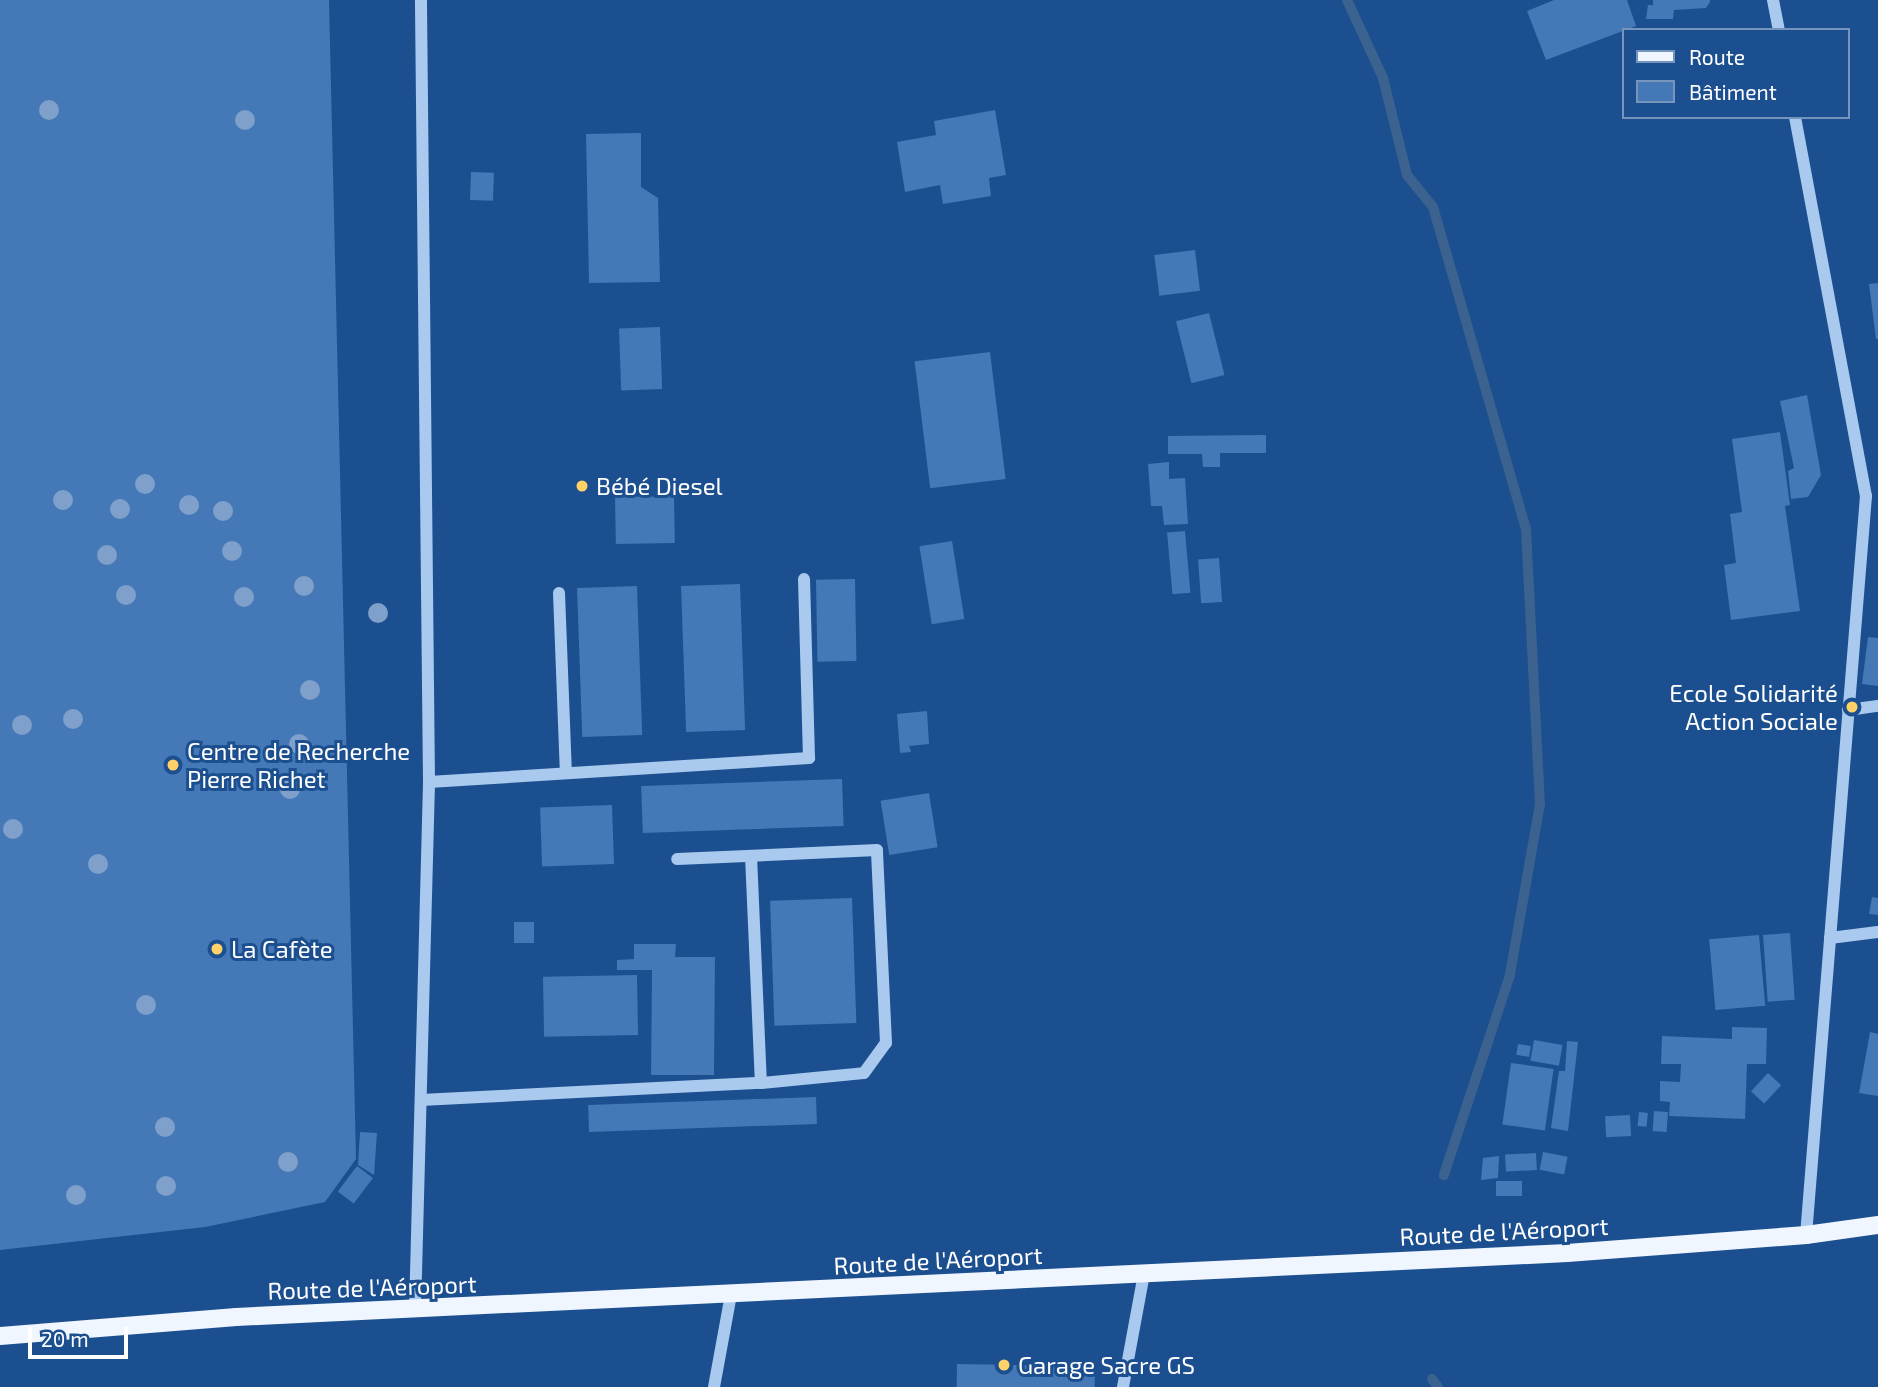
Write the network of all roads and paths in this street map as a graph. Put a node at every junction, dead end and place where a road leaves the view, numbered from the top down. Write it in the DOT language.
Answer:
graph roads {
  1 [pos="421,0"];
  2 [pos="1773,0"];
  3 [pos="1779,28"];
  4 [pos="1795,119"];
  5 [pos="1872,496"];
  6 [pos="804,579"];
  7 [pos="559,593"];
  8 [pos="1878,706"];
  9 [pos="1848,710"];
  10 [pos="566,773"];
  11 [pos="429,782"];
  12 [pos="751,856"];
  13 [pos="677,859"];
  14 [pos="1878,932"];
  15 [pos="1830,938"];
  16 [pos="761,1083"];
  17 [pos="421,1100"];
  18 [pos="1878,1225"];
  19 [pos="1806,1235"];
  20 [pos="1144,1274"];
  21 [pos="731,1294"];
  22 [pos="415,1311"];
  23 [pos="0,1336"];
  24 [pos="714,1387"];
  25 [pos="1123,1387"];
  1 -- 11 [label="street"];
  2 -- 3 [label="street"];
  4 -- 5 [label="street"];
  5 -- 9 [label="street"];
  6 -- 10 [label="street"];
  7 -- 10 [label="street"];
  8 -- 9 [label="street"];
  9 -- 15 [label="street"];
  10 -- 11 [label="street"];
  11 -- 17 [label="street"];
  12 -- 13 [label="street"];
  12 -- 16 [label="street"];
  12 -- 16 [label="street"];
  14 -- 15 [label="street"];
  15 -- 19 [label="street"];
  16 -- 17 [label="street"];
  17 -- 22 [label="street"];
  18 -- 19 [label="main road, Route de l'Aéroport"];
  19 -- 20 [label="main road, Route de l'Aéroport"];
  20 -- 21 [label="main road, Route de l'Aéroport"];
  20 -- 25 [label="street"];
  21 -- 22 [label="main road, Route de l'Aéroport"];
  21 -- 24 [label="street"];
  22 -- 23 [label="main road, Route de l'Aéroport"];
}
